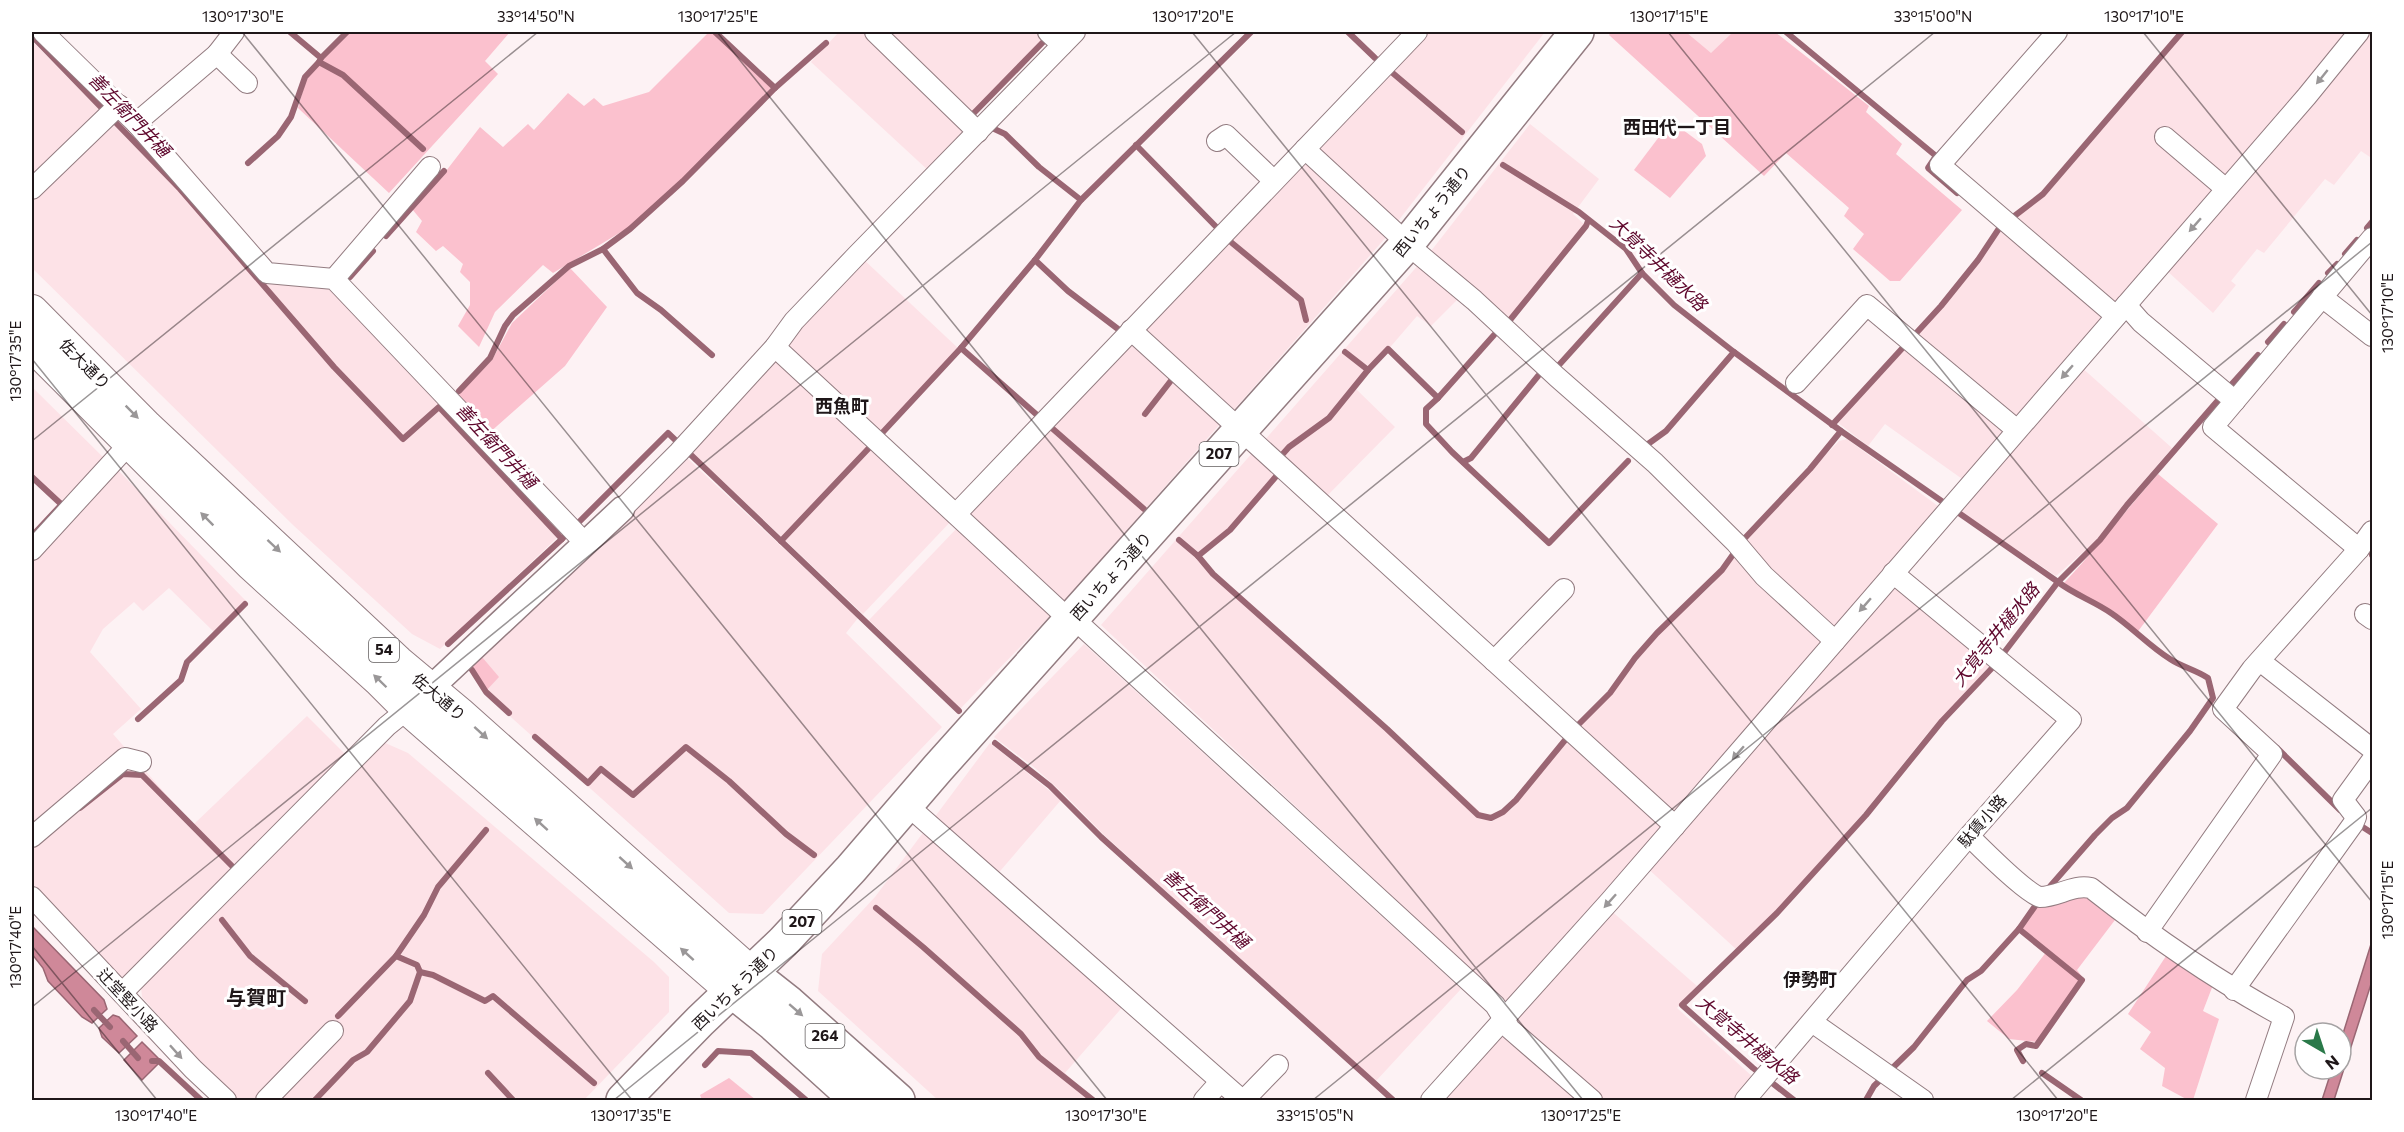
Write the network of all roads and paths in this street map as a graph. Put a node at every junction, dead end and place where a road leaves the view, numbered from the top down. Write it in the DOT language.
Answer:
graph roads {
  1 [pos="43,32"];
  2 [pos="234,32"];
  3 [pos="875,32"];
  4 [pos="1417,32"];
  5 [pos="1577,32"];
  6 [pos="2057,32"];
  7 [pos="2359,32"];
  8 [pos="1058,35"];
  9 [pos="217,54"];
  10 [pos="247,83"];
  11 [pos="112,111"];
  12 [pos="136,123"];
  13 [pos="983,127"];
  14 [pos="2165,137"];
  15 [pos="1217,141"];
  16 [pos="1305,149"];
  17 [pos="430,167"];
  18 [pos="1274,180"];
  19 [pos="32,189"];
  20 [pos="2226,189"];
  21 [pos="2373,238"];
  22 [pos="1407,244"];
  23 [pos="334,279"];
  24 [pos="2322,297"];
  25 [pos="2121,310"];
  26 [pos="32,311"];
  27 [pos="1131,330"];
  28 [pos="2373,336"];
  29 [pos="32,345"];
  30 [pos="775,347"];
  31 [pos="1796,382"];
  32 [pos="2235,401"];
  33 [pos="1241,430"];
  34 [pos="2017,430"];
  35 [pos="131,442"];
  36 [pos="622,509"];
  37 [pos="956,514"];
  38 [pos="2373,531"];
  39 [pos="576,535"];
  40 [pos="2359,549"];
  41 [pos="32,550"];
  42 [pos="1893,573"];
  43 [pos="1563,589"];
  44 [pos="1073,618"];
  45 [pos="1835,640"];
  46 [pos="1494,661"];
  47 [pos="2260,661"];
  48 [pos="419,699"];
  49 [pos="2373,749"];
  50 [pos="2373,760"];
  51 [pos="141,762"];
  52 [pos="907,805"];
  53 [pos="1675,826"];
  54 [pos="1969,836"];
  55 [pos="32,837"];
  56 [pos="32,897"];
  57 [pos="2147,932"];
  58 [pos="741,982"];
  59 [pos="2234,990"];
  60 [pos="122,993"];
  61 [pos="1503,1018"];
  62 [pos="1812,1022"];
  63 [pos="333,1031"];
  64 [pos="1278,1065"];
  65 [pos="1220,1082"];
  66 [pos="226,1101"];
  67 [pos="266,1101"];
  68 [pos="623,1101"];
  69 [pos="856,1101"];
  70 [pos="898,1101"];
  71 [pos="1204,1101"];
  72 [pos="1243,1101"];
  73 [pos="1431,1101"];
  74 [pos="1592,1101"];
  75 [pos="1745,1101"];
  76 [pos="1923,1101"];
  77 [pos="2256,1101"];
  1 -- 11 [label="street"];
  2 -- 9 [label="street"];
  3 -- 13 [label="street"];
  4 -- 16 [label="street"];
  5 -- 22 [label="highway, 西いちょう通り / 207"];
  6 -- 25 [label="street"];
  7 -- 20 [label="street, one-way"];
  8 -- 13 [label="street"];
  9 -- 10 [label="street"];
  9 -- 12 [label="street"];
  11 -- 12 [label="street"];
  11 -- 19 [label="street"];
  12 -- 23 [label="street"];
  13 -- 30 [label="street"];
  14 -- 20 [label="street"];
  15 -- 18 [label="street"];
  16 -- 18 [label="street"];
  16 -- 22 [label="street"];
  17 -- 23 [label="street"];
  18 -- 27 [label="street"];
  20 -- 25 [label="street, one-way"];
  21 -- 24 [label="street"];
  22 -- 33 [label="highway, 西いちょう通り / 207"];
  22 -- 45 [label="street"];
  23 -- 39 [label="street"];
  24 -- 28 [label="street"];
  24 -- 32 [label="street"];
  25 -- 32 [label="street"];
  25 -- 34 [label="street, one-way"];
  26 -- 48 [label="main road, 佐大通り / 54, one-way"];
  27 -- 33 [label="street"];
  27 -- 37 [label="street"];
  29 -- 35 [label="main road, 佐大通り / 54"];
  30 -- 36 [label="street"];
  30 -- 37 [label="street"];
  31 -- 34 [label="street"];
  32 -- 40 [label="street"];
  33 -- 44 [label="highway, 西いちょう通り / 207"];
  33 -- 46 [label="street"];
  34 -- 42 [label="street"];
  35 -- 41 [label="street"];
  48 -- 35 [label="main road, 佐大通り / 54, one-way"];
  36 -- 39 [label="street"];
  37 -- 44 [label="street"];
  38 -- 40 [label="street"];
  39 -- 48 [label="street"];
  40 -- 47 [label="street"];
  42 -- 45 [label="street, one-way"];
  42 -- 54 [label="street, 駄賃小路"];
  43 -- 46 [label="street"];
  44 -- 52 [label="highway, 西いちょう通り / 207"];
  44 -- 61 [label="street"];
  45 -- 53 [label="street, one-way"];
  46 -- 53 [label="street"];
  47 -- 49 [label="street"];
  47 -- 57 [label="street"];
  48 -- 58 [label="main road, 佐大通り / 54"];
  48 -- 60 [label="street"];
  50 -- 59 [label="street"];
  51 -- 55 [label="street"];
  52 -- 58 [label="highway, 西いちょう通り / 207"];
  52 -- 65 [label="street"];
  53 -- 61 [label="street, one-way"];
  54 -- 57 [label="street"];
  54 -- 62 [label="street, 駄賃小路"];
  56 -- 60 [label="street, 辻堂竪小路"];
  57 -- 59 [label="street"];
  58 -- 68 [label="highway, 西いちょう通り"];
  58 -- 69 [label="highway, 264"];
  58 -- 70 [label="highway, 264, one-way"];
  59 -- 77 [label="street"];
  60 -- 66 [label="street, 辻堂竪小路, one-way"];
  61 -- 73 [label="street"];
  61 -- 74 [label="street"];
  62 -- 75 [label="street, 駄賃小路"];
  62 -- 76 [label="street"];
  63 -- 67 [label="street"];
  64 -- 72 [label="street"];
  65 -- 71 [label="street"];
  65 -- 72 [label="street"];
}
